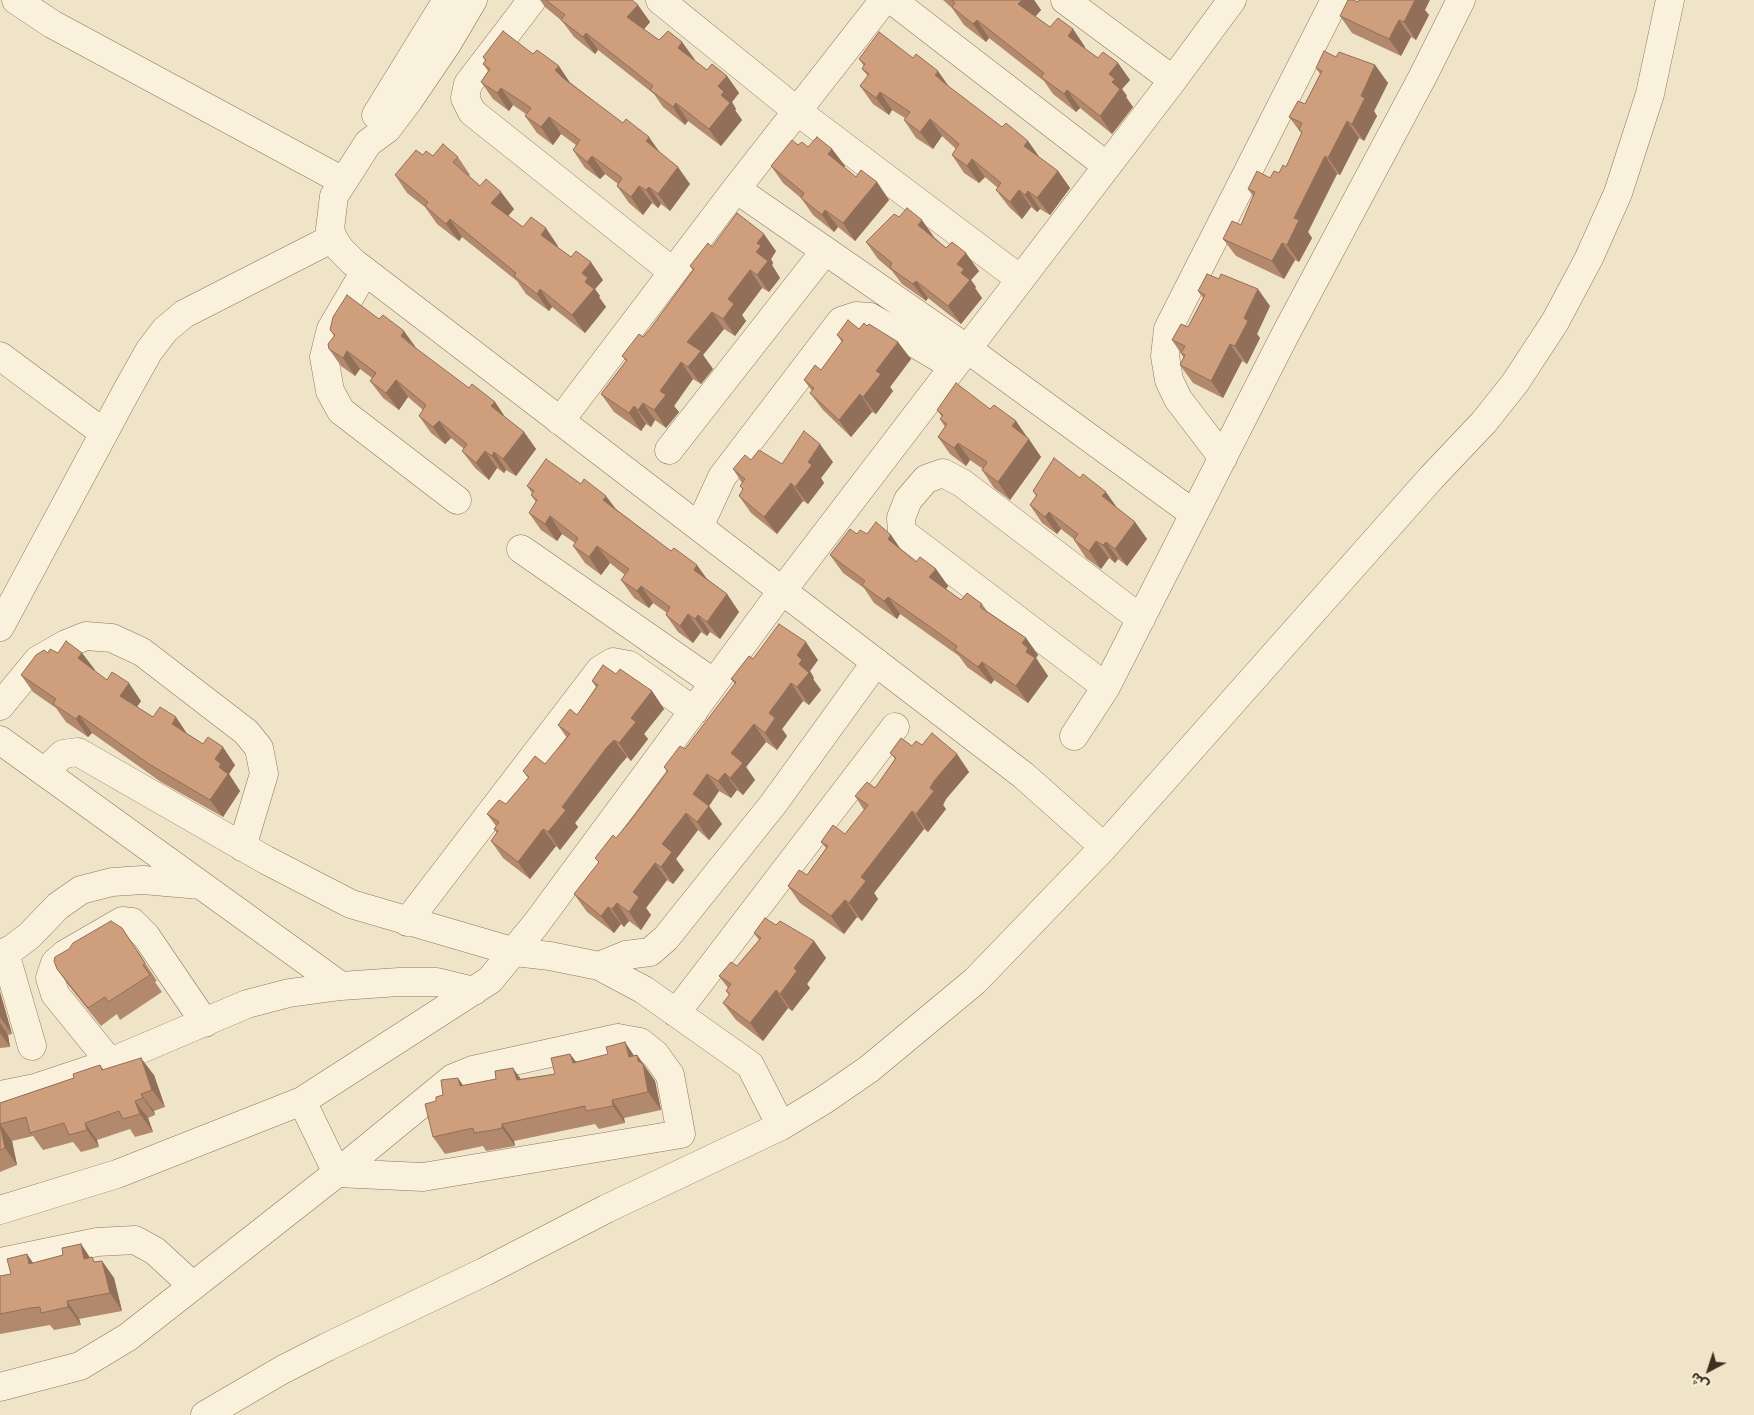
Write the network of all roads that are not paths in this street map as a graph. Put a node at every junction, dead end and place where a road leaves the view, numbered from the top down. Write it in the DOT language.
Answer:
graph roads {
  1 [pos="16,0"];
  2 [pos="447,0"];
  3 [pos="473,0"];
  4 [pos="532,0"];
  5 [pos="660,0"];
  6 [pos="884,0"];
  7 [pos="892,0"];
  8 [pos="1065,0"];
  9 [pos="1232,0"];
  10 [pos="1335,0"];
  11 [pos="1461,0"];
  12 [pos="1670,0"];
  13 [pos="1173,80"];
  14 [pos="797,110"];
  15 [pos="368,143"];
  16 [pos="1107,166"];
  17 [pos="343,180"];
  18 [pos="736,189"];
  19 [pos="332,238"];
  20 [pos="826,251"];
  21 [pos="365,271"];
  22 [pos="672,272"];
  23 [pos="1020,279"];
  24 [pos="0,356"];
  25 [pos="959,357"];
  26 [pos="560,421"];
  27 [pos="104,433"];
  28 [pos="669,450"];
  29 [pos="1223,458"];
  30 [pos="457,500"];
  31 [pos="1194,514"];
  32 [pos="699,527"];
  33 [pos="521,549"];
  34 [pos="782,591"];
  35 [pos="1141,619"];
  36 [pos="0,627"];
  37 [pos="876,662"];
  38 [pos="714,683"];
  39 [pos="1106,687"];
  40 [pos="0,706"];
  41 [pos="694,711"];
  42 [pos="895,727"];
  43 [pos="1074,736"];
  44 [pos="0,740"];
  45 [pos="44,772"];
  46 [pos="242,847"];
  47 [pos="1104,847"];
  48 [pos="202,886"];
  49 [pos="407,922"];
  50 [pos="514,952"];
  51 [pos="2,954"];
  52 [pos="599,966"];
  53 [pos="341,986"];
  54 [pos="474,990"];
  55 [pos="676,1013"];
  56 [pos="205,1023"];
  57 [pos="32,1046"];
  58 [pos="110,1062"];
  59 [pos="0,1095"];
  60 [pos="302,1101"];
  61 [pos="781,1126"];
  62 [pos="338,1173"];
  63 [pos="0,1210"];
  64 [pos="0,1262"];
  65 [pos="193,1286"];
  66 [pos="0,1387"];
  67 [pos="205,1415"];
  1 -- 17 [label="street"];
  2 -- 15 [label="street"];
  3 -- 15 [label="street"];
  4 -- 22 [label="street"];
  5 -- 14 [label="street"];
  6 -- 14 [label="street"];
  7 -- 16 [label="street"];
  8 -- 13 [label="street"];
  9 -- 13 [label="street"];
  10 -- 29 [label="street"];
  11 -- 29 [label="street"];
  12 -- 47 [label="street"];
  13 -- 16 [label="street"];
  14 -- 18 [label="street"];
  14 -- 23 [label="street"];
  15 -- 17 [label="street"];
  16 -- 23 [label="street"];
  17 -- 19 [label="street"];
  18 -- 20 [label="street"];
  18 -- 22 [label="street"];
  19 -- 21 [label="street"];
  19 -- 27 [label="street"];
  20 -- 25 [label="street"];
  20 -- 28 [label="street"];
  21 -- 26 [label="street"];
  21 -- 30 [label="street"];
  22 -- 26 [label="street"];
  23 -- 25 [label="street"];
  24 -- 27 [label="street"];
  25 -- 31 [label="street"];
  25 -- 32 [label="street"];
  25 -- 34 [label="street"];
  26 -- 32 [label="street"];
  27 -- 36 [label="street"];
  29 -- 31 [label="street"];
  31 -- 35 [label="street"];
  32 -- 34 [label="street"];
  33 -- 38 [label="street"];
  34 -- 37 [label="street"];
  34 -- 38 [label="street"];
  35 -- 39 [label="street"];
  35 -- 39 [label="street"];
  37 -- 47 [label="street"];
  37 -- 52 [label="street"];
  38 -- 41 [label="street"];
  39 -- 43 [label="street"];
  40 -- 46 [label="street"];
  41 -- 49 [label="street"];
  41 -- 50 [label="street"];
  42 -- 55 [label="street"];
  44 -- 45 [label="street"];
  45 -- 46 [label="street"];
  45 -- 48 [label="street"];
  46 -- 49 [label="street"];
  47 -- 61 [label="street"];
  48 -- 51 [label="street"];
  48 -- 53 [label="street"];
  49 -- 50 [label="street"];
  50 -- 52 [label="street"];
  50 -- 54 [label="street"];
  51 -- 57 [label="street"];
  52 -- 55 [label="street"];
  53 -- 54 [label="street"];
  53 -- 56 [label="street"];
  54 -- 60 [label="street"];
  55 -- 61 [label="street"];
  56 -- 58 [label="street"];
  56 -- 58 [label="street"];
  58 -- 59 [label="street"];
  60 -- 62 [label="street"];
  60 -- 63 [label="street"];
  61 -- 67 [label="street"];
  62 -- 62 [label="street"];
  62 -- 65 [label="street"];
  64 -- 65 [label="street"];
  65 -- 66 [label="street"];
}
